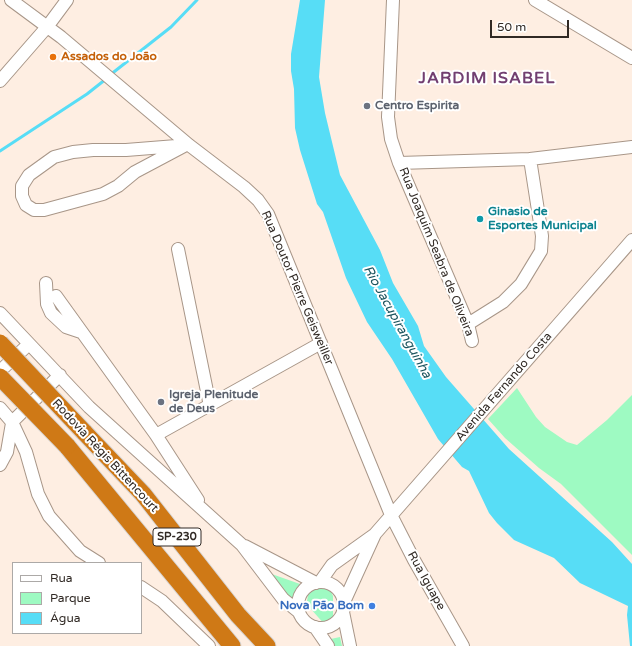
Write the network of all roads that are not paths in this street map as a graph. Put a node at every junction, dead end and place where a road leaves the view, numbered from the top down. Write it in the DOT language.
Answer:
graph roads {
  1 [pos="11,0"];
  2 [pos="67,0"];
  3 [pos="393,0"];
  4 [pos="535,0"];
  5 [pos="47,27"];
  6 [pos="632,58"];
  7 [pos="0,81"];
  8 [pos="187,145"];
  9 [pos="632,147"];
  10 [pos="530,159"];
  11 [pos="399,163"];
  12 [pos="632,240"];
  13 [pos="178,249"];
  14 [pos="46,283"];
  15 [pos="56,296"];
  16 [pos="0,313"];
  17 [pos="468,324"];
  18 [pos="81,332"];
  19 [pos="472,341"];
  20 [pos="0,343"];
  21 [pos="321,343"];
  22 [pos="29,344"];
  23 [pos="0,371"];
  24 [pos="60,375"];
  25 [pos="0,377"];
  26 [pos="210,406"];
  27 [pos="0,408"];
  28 [pos="12,422"];
  29 [pos="156,435"];
  30 [pos="0,465"];
  31 [pos="207,513"];
  32 [pos="391,515"];
  33 [pos="374,534"];
  34 [pos="242,545"];
  35 [pos="97,562"];
  36 [pos="318,582"];
  37 [pos="142,588"];
  38 [pos="343,607"];
  39 [pos="299,612"];
  40 [pos="315,627"];
  41 [pos="209,646"];
  42 [pos="232,646"];
  43 [pos="267,646"];
  44 [pos="328,646"];
  45 [pos="350,646"];
  46 [pos="464,646"];
  1 -- 5 [label="street, Rua Doutor Pierre Geisweiller"];
  2 -- 5 [label="street"];
  3 -- 11 [label="street, Rua Joaquim Seabra de Oliveira"];
  4 -- 6 [label="street"];
  5 -- 7 [label="street"];
  5 -- 8 [label="street, Rua Doutor Pierre Geisweiller"];
  8 -- 8 [label="street"];
  8 -- 21 [label="street, Rua Doutor Pierre Geisweiller"];
  9 -- 10 [label="street, Rua Joaquim Seabra de Oliveira"];
  10 -- 11 [label="street, Rua Joaquim Seabra de Oliveira"];
  10 -- 17 [label="street"];
  11 -- 17 [label="street, Rua Joaquim Seabra de Oliveira"];
  12 -- 32 [label="street, Avenida Fernando Costa"];
  13 -- 26 [label="street"];
  14 -- 18 [label="street"];
  15 -- 18 [label="street"];
  16 -- 22 [label="street"];
  17 -- 19 [label="street, Rua Joaquim Seabra de Oliveira"];
  18 -- 29 [label="street"];
  20 -- 43 [label="highway, Rodovia Régis Bittencourt / SP-230, bridge"];
  21 -- 26 [label="street"];
  21 -- 32 [label="street, Rua Doutor Pierre Geisweiller"];
  22 -- 23 [label="street"];
  22 -- 24 [label="street"];
  24 -- 28 [label="street"];
  24 -- 31 [label="street"];
  25 -- 42 [label="highway, Rodovia Régis Bittencourt / SP-230, bridge"];
  26 -- 29 [label="street"];
  27 -- 28 [label="street"];
  28 -- 30 [label="street"];
  28 -- 35 [label="street"];
  29 -- 31 [label="street"];
  31 -- 34 [label="street"];
  32 -- 33 [label="street, Avenida Fernando Costa"];
  32 -- 46 [label="street, Rua Iguape"];
  33 -- 36 [label="street, Avenida Fernando Costa"];
  33 -- 38 [label="street, Avenida Fernando Costa"];
  34 -- 36 [label="street"];
  34 -- 39 [label="street"];
  36 -- 38 [label="street"];
  36 -- 39 [label="street"];
  37 -- 41 [label="street"];
  38 -- 40 [label="street"];
  38 -- 45 [label="street"];
  39 -- 40 [label="street"];
  40 -- 44 [label="street"];
}
